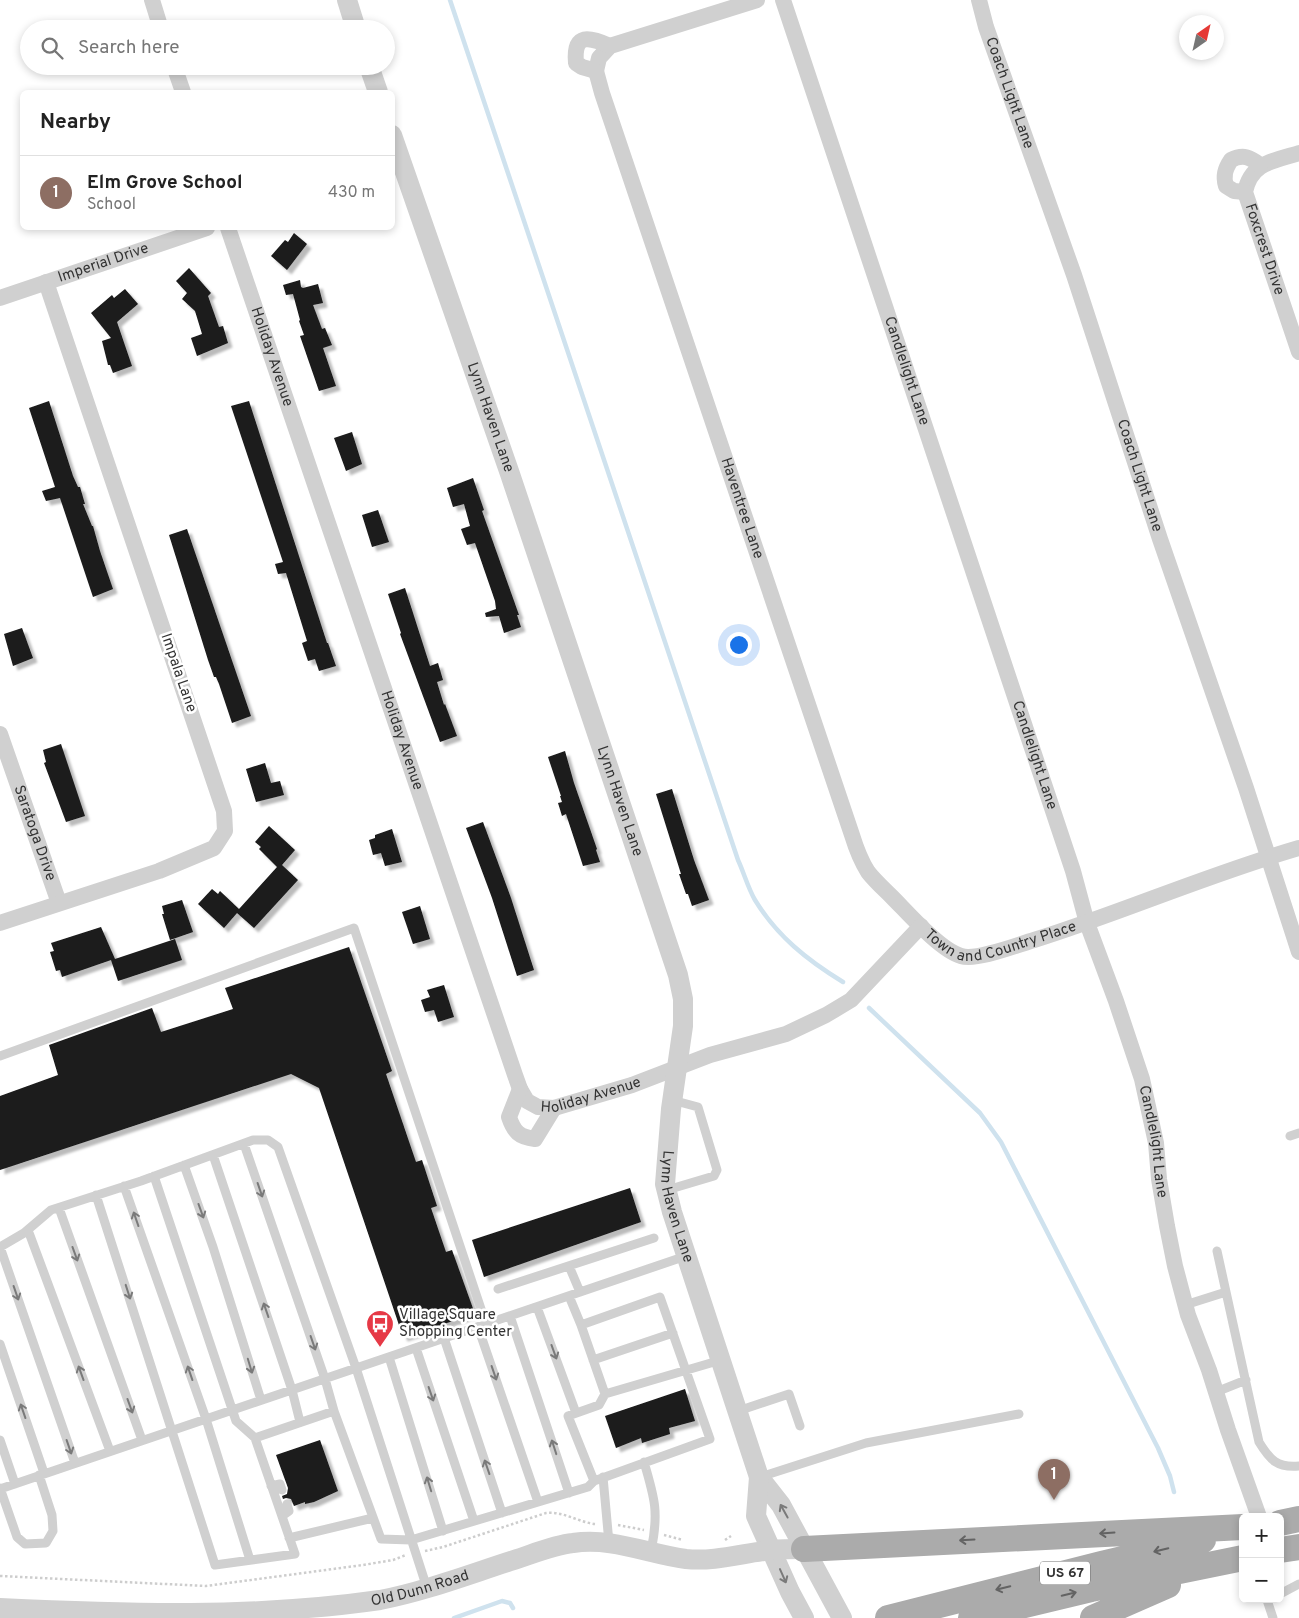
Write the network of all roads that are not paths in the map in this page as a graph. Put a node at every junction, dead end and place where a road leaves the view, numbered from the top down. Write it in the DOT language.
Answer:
graph roads {
  1 [pos="152,0"];
  2 [pos="346,0"];
  3 [pos="757,0"];
  4 [pos="783,0"];
  5 [pos="979,0"];
  6 [pos="158,20"];
  7 [pos="353,20"];
  8 [pos="610,46"];
  9 [pos="596,71"];
  10 [pos="177,75"];
  11 [pos="372,75"];
  12 [pos="182,90"];
  13 [pos="377,90"];
  14 [pos="1299,153"];
  15 [pos="397,161"];
  16 [pos="1255,171"];
  17 [pos="1245,192"];
  18 [pos="201,230"];
  19 [pos="229,230"];
  20 [pos="46,282"];
  21 [pos="0,298"];
  22 [pos="1299,352"];
  23 [pos="0,734"];
  24 [pos="1299,848"];
  25 [pos="1268,857"];
  26 [pos="59,903"];
  27 [pos="0,923"];
  28 [pos="1087,923"];
  29 [pos="921,926"];
  30 [pos="1299,952"];
  31 [pos="0,1056"];
  32 [pos="677,1067"];
  33 [pos="520,1089"];
  34 [pos="672,1100"];
  35 [pos="554,1108"];
  36 [pos="244,1144"];
  37 [pos="213,1155"];
  38 [pos="184,1165"];
  39 [pos="154,1176"];
  40 [pos="124,1186"];
  41 [pos="666,1190"];
  42 [pos="96,1195"];
  43 [pos="59,1208"];
  44 [pos="28,1230"];
  45 [pos="654,1238"];
  46 [pos="0,1247"];
  47 [pos="1218,1251"];
  48 [pos="686,1256"];
  49 [pos="569,1266"];
  50 [pos="498,1289"];
  51 [pos="580,1292"];
  52 [pos="1226,1292"];
  53 [pos="568,1296"];
  54 [pos="1185,1305"];
  55 [pos="538,1307"];
  56 [pos="510,1316"];
  57 [pos="581,1325"];
  58 [pos="482,1326"];
  59 [pos="673,1333"];
  60 [pos="444,1338"];
  61 [pos="0,1344"];
  62 [pos="416,1348"];
  63 [pos="389,1357"];
  64 [pos="593,1360"];
  65 [pos="721,1360"];
  66 [pos="356,1368"];
  67 [pos="687,1371"];
  68 [pos="325,1379"];
  69 [pos="1246,1380"];
  70 [pos="292,1390"];
  71 [pos="1216,1392"];
  72 [pos="605,1394"];
  73 [pos="261,1400"];
  74 [pos="232,1410"];
  75 [pos="738,1410"];
  76 [pos="334,1411"];
  77 [pos="576,1413"];
  78 [pos="1019,1414"];
  79 [pos="206,1419"];
  80 [pos="300,1422"];
  81 [pos="800,1426"];
  82 [pos="173,1430"];
  83 [pos="256,1438"];
  84 [pos="0,1440"];
  85 [pos="142,1440"];
  86 [pos="110,1451"];
  87 [pos="644,1462"];
  88 [pos="75,1463"];
  89 [pos="1299,1466"];
  90 [pos="42,1474"];
  91 [pos="603,1477"];
  92 [pos="759,1477"];
  93 [pos="594,1480"];
  94 [pos="14,1484"];
  95 [pos="272,1486"];
  96 [pos="0,1489"];
  97 [pos="282,1490"];
  98 [pos="569,1493"];
  99 [pos="538,1502"];
  100 [pos="287,1504"];
  101 [pos="502,1513"];
  102 [pos="1258,1513"];
  103 [pos="282,1516"];
  104 [pos="373,1518"];
  105 [pos="1299,1520"];
  106 [pos="474,1521"];
  107 [pos="1284,1522"];
  108 [pos="1239,1527"];
  109 [pos="443,1531"];
  110 [pos="1239,1532"];
  111 [pos="289,1538"];
  112 [pos="412,1540"];
  113 [pos="609,1543"];
  114 [pos="1299,1547"];
  115 [pos="804,1548"];
  116 [pos="1284,1549"];
  117 [pos="772,1550"];
  118 [pos="652,1551"];
  119 [pos="250,1560"];
  120 [pos="1231,1560"];
  121 [pos="1299,1584"];
  122 [pos="427,1588"];
  123 [pos="1284,1592"];
  124 [pos="1268,1603"];
  125 [pos="0,1608"];
  126 [pos="804,1618"];
  127 [pos="842,1618"];
  128 [pos="888,1618"];
  129 [pos="971,1618"];
  130 [pos="1093,1618"];
  131 [pos="1273,1618"];
  1 -- 6 [label="street"];
  2 -- 7 [label="street"];
  3 -- 8 [label="street"];
  4 -- 28 [label="street, Candlelight Lane"];
  5 -- 25 [label="street, Coach Light Lane"];
  8 -- 9 [label="street"];
  8 -- 9 [label="street"];
  9 -- 29 [label="street, Haventree Lane"];
  10 -- 12 [label="street"];
  11 -- 13 [label="street"];
  14 -- 16 [label="street"];
  15 -- 32 [label="street, Lynn Haven Lane"];
  16 -- 17 [label="street, Foxcrest Drive"];
  16 -- 17 [label="street"];
  17 -- 22 [label="street, Foxcrest Drive"];
  18 -- 20 [label="street, Imperial Drive"];
  19 -- 33 [label="street, Holiday Avenue"];
  20 -- 21 [label="street, Imperial Drive"];
  20 -- 26 [label="street, Impala Lane"];
  23 -- 26 [label="street, Saratoga Drive"];
  24 -- 25 [label="street, Town and Country Place"];
  25 -- 28 [label="street, Town and Country Place"];
  25 -- 30 [label="street, Coach Light Lane"];
  26 -- 27 [label="street, Impala Lane"];
  28 -- 29 [label="street, Town and Country Place"];
  28 -- 54 [label="street, Candlelight Lane"];
  29 -- 32 [label="street, Town and Country Place"];
  31 -- 58 [label="lane"];
  32 -- 34 [label="street, Lynn Haven Lane"];
  32 -- 35 [label="street, Holiday Avenue"];
  33 -- 35 [label="street, Holiday Avenue"];
  33 -- 35 [label="street"];
  34 -- 41 [label="street, Lynn Haven Lane"];
  34 -- 41 [label="lane"];
  36 -- 37 [label="lane"];
  36 -- 66 [label="lane"];
  36 -- 68 [label="lane, one-way"];
  37 -- 38 [label="lane"];
  70 -- 37 [label="lane, one-way"];
  38 -- 39 [label="lane"];
  38 -- 73 [label="lane, one-way"];
  39 -- 40 [label="lane"];
  39 -- 74 [label="lane"];
  40 -- 42 [label="lane"];
  79 -- 40 [label="lane, one-way"];
  41 -- 48 [label="street, Lynn Haven Lane"];
  42 -- 43 [label="lane"];
  42 -- 82 [label="lane, one-way"];
  43 -- 44 [label="lane"];
  43 -- 85 [label="lane, one-way"];
  44 -- 46 [label="lane"];
  86 -- 44 [label="lane, one-way"];
  45 -- 49 [label="lane"];
  46 -- 88 [label="lane, one-way"];
  47 -- 52 [label="lane"];
  48 -- 51 [label="lane"];
  48 -- 65 [label="street, Lynn Haven Lane"];
  49 -- 50 [label="lane"];
  49 -- 51 [label="lane"];
  51 -- 53 [label="lane"];
  52 -- 54 [label="lane"];
  52 -- 69 [label="lane"];
  53 -- 55 [label="lane"];
  53 -- 57 [label="lane"];
  54 -- 71 [label="street, Candlelight Lane"];
  55 -- 56 [label="lane"];
  55 -- 77 [label="lane, one-way"];
  56 -- 58 [label="lane"];
  98 -- 56 [label="lane, one-way"];
  57 -- 59 [label="lane"];
  57 -- 64 [label="lane"];
  58 -- 60 [label="lane"];
  58 -- 99 [label="lane, one-way"];
  59 -- 64 [label="lane"];
  59 -- 67 [label="lane"];
  60 -- 62 [label="lane"];
  101 -- 60 [label="lane, one-way"];
  90 -- 61 [label="lane, one-way"];
  62 -- 63 [label="lane"];
  62 -- 106 [label="lane, one-way"];
  63 -- 66 [label="lane"];
  109 -- 63 [label="lane, one-way"];
  64 -- 72 [label="lane"];
  65 -- 67 [label="lane"];
  65 -- 75 [label="street, Lynn Haven Lane"];
  66 -- 68 [label="lane"];
  66 -- 112 [label="lane"];
  67 -- 72 [label="lane"];
  67 -- 87 [label="lane"];
  68 -- 70 [label="lane"];
  68 -- 76 [label="lane"];
  69 -- 71 [label="lane"];
  69 -- 89 [label="lane"];
  70 -- 73 [label="lane"];
  70 -- 80 [label="lane"];
  71 -- 102 [label="street, Candlelight Lane"];
  72 -- 77 [label="lane"];
  73 -- 74 [label="lane"];
  74 -- 79 [label="lane"];
  74 -- 83 [label="lane"];
  75 -- 81 [label="lane"];
  75 -- 92 [label="street, Lynn Haven Lane"];
  76 -- 80 [label="lane"];
  76 -- 104 [label="lane"];
  77 -- 93 [label="lane"];
  78 -- 92 [label="lane"];
  79 -- 82 [label="lane"];
  79 -- 119 [label="lane"];
  80 -- 83 [label="lane"];
  82 -- 85 [label="lane"];
  82 -- 119 [label="lane"];
  83 -- 95 [label="lane"];
  84 -- 94 [label="lane"];
  85 -- 86 [label="lane"];
  86 -- 88 [label="lane"];
  87 -- 91 [label="lane"];
  87 -- 118 [label="lane"];
  88 -- 90 [label="lane"];
  90 -- 94 [label="lane"];
  90 -- 96 [label="lane"];
  91 -- 93 [label="lane"];
  91 -- 113 [label="lane"];
  115 -- 92 [label="street, Lynn Haven Lane, one-way"];
  92 -- 117 [label="street, Lynn Haven Lane"];
  93 -- 98 [label="lane"];
  94 -- 96 [label="lane"];
  95 -- 97 [label="lane"];
  95 -- 103 [label="lane"];
  98 -- 99 [label="lane"];
  99 -- 101 [label="lane"];
  100 -- 103 [label="lane"];
  101 -- 106 [label="lane"];
  103 -- 111 [label="lane"];
  104 -- 111 [label="lane"];
  104 -- 112 [label="lane"];
  105 -- 107 [label="main road"];
  106 -- 109 [label="lane"];
  108 -- 115 [label="main road, one-way"];
  109 -- 112 [label="lane"];
  110 -- 128 [label="main road, US 67, one-way"];
  111 -- 119 [label="lane"];
  112 -- 122 [label="lane"];
  113 -- 118 [label="street, Old Dunn Road"];
  113 -- 122 [label="street, Old Dunn Road"];
  114 -- 116 [label="main road"];
  115 -- 117 [label="street, Old Dunn Road"];
  115 -- 127 [label="street, Lynn Haven Lane"];
  117 -- 118 [label="street, Old Dunn Road"];
  117 -- 126 [label="street, Lynn Haven Lane, one-way"];
  129 -- 120 [label="main road, US 67, one-way"];
  120 -- 130 [label="main road"];
  121 -- 123 [label="lane"];
  122 -- 125 [label="street, Old Dunn Road"];
  124 -- 131 [label="lane"];
}
